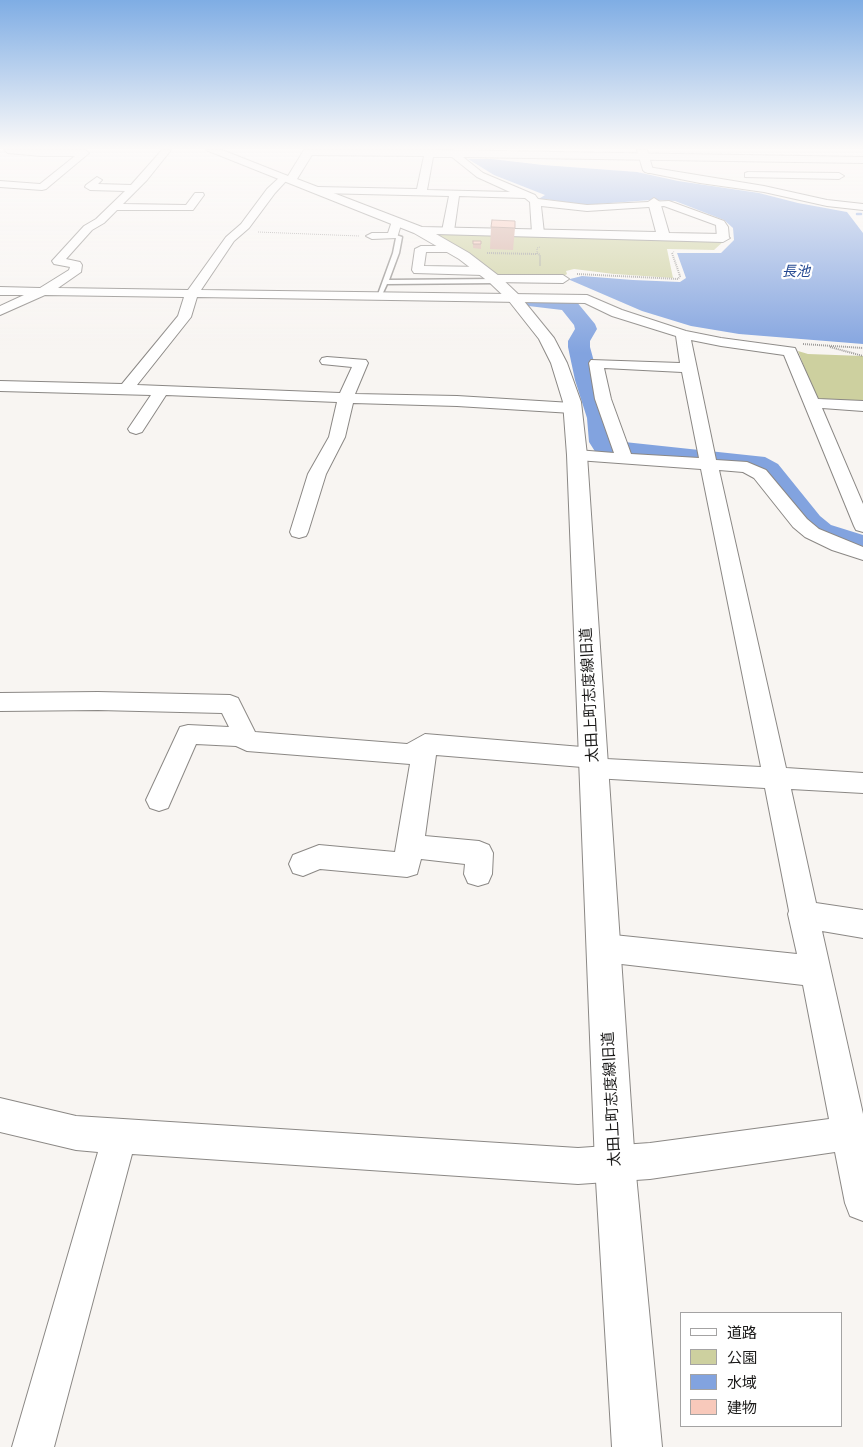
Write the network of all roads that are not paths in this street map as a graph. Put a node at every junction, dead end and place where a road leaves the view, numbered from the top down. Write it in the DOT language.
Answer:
graph roads {
  1 [pos="104,218"];
  2 [pos="252,218"];
  3 [pos="371,218"];
  4 [pos="452,218"];
  5 [pos="537,218"];
  6 [pos="658,218"];
  7 [pos="707,218"];
  8 [pos="372,236"];
  9 [pos="539,236"];
  10 [pos="663,236"];
  11 [pos="408,237"];
  12 [pos="723,238"];
  13 [pos="449,240"];
  14 [pos="494,276"];
  15 [pos="563,279"];
  16 [pos="384,282"];
  17 [pos="0,290"];
  18 [pos="39,294"];
  19 [pos="191,295"];
  20 [pos="379,296"];
  21 [pos="0,311"];
  22 [pos="683,334"];
  23 [pos="327,361"];
  24 [pos="688,368"];
  25 [pos="0,386"];
  26 [pos="126,388"];
  27 [pos="162,390"];
  28 [pos="346,398"];
  29 [pos="812,404"];
  30 [pos="863,406"];
  31 [pos="572,408"];
  32 [pos="136,429"];
  33 [pos="622,454"];
  34 [pos="576,455"];
  35 [pos="708,460"];
  36 [pos="863,526"];
  37 [pos="299,532"];
  38 [pos="863,554"];
  39 [pos="0,702"];
  40 [pos="247,741"];
  41 [pos="425,744"];
  42 [pos="594,763"];
  43 [pos="776,778"];
  44 [pos="863,782"];
  45 [pos="159,800"];
  46 [pos="410,846"];
  47 [pos="303,864"];
  48 [pos="478,874"];
  49 [pos="802,914"];
  50 [pos="863,924"];
  51 [pos="604,948"];
  52 [pos="814,971"];
  53 [pos="0,1115"];
  54 [pos="856,1132"];
  55 [pos="120,1136"];
  56 [pos="615,1164"];
  57 [pos="863,1203"];
  58 [pos="33,1447"];
  59 [pos="637,1447"];
  1 -- 18 [label="street"];
  2 -- 19 [label="street"];
  3 -- 11 [label="street, 太田上町志度線旧道"];
  4 -- 13 [label="street"];
  5 -- 9 [label="street"];
  6 -- 10 [label="street"];
  7 -- 12 [label="street"];
  8 -- 11 [label="street"];
  9 -- 10 [label="street"];
  9 -- 13 [label="street"];
  10 -- 12 [label="street"];
  11 -- 13 [label="street, 太田上町志度線旧道"];
  11 -- 14 [label="street"];
  11 -- 16 [label="lane"];
  13 -- 14 [label="street, 太田上町志度線旧道"];
  14 -- 15 [label="street"];
  14 -- 16 [label="lane"];
  14 -- 20 [label="street"];
  14 -- 22 [label="street"];
  14 -- 31 [label="street, 太田上町志度線旧道"];
  16 -- 20 [label="lane"];
  17 -- 18 [label="street"];
  18 -- 19 [label="street"];
  18 -- 21 [label="street"];
  19 -- 20 [label="street"];
  19 -- 26 [label="street"];
  22 -- 24 [label="street"];
  22 -- 29 [label="street"];
  23 -- 28 [label="street"];
  24 -- 33 [label="street"];
  24 -- 35 [label="street"];
  25 -- 26 [label="street"];
  26 -- 27 [label="street"];
  27 -- 28 [label="street"];
  27 -- 32 [label="street"];
  28 -- 31 [label="street"];
  28 -- 37 [label="street"];
  29 -- 30 [label="street"];
  29 -- 36 [label="street"];
  31 -- 34 [label="street, 太田上町志度線旧道"];
  33 -- 34 [label="street"];
  33 -- 35 [label="street"];
  34 -- 42 [label="street, 太田上町志度線旧道"];
  35 -- 38 [label="street"];
  35 -- 43 [label="street"];
  39 -- 40 [label="street"];
  40 -- 41 [label="street"];
  40 -- 45 [label="street"];
  41 -- 42 [label="street"];
  41 -- 46 [label="street"];
  42 -- 43 [label="street"];
  42 -- 51 [label="street, 太田上町志度線旧道"];
  43 -- 44 [label="street"];
  43 -- 49 [label="street"];
  46 -- 47 [label="street"];
  46 -- 48 [label="street"];
  49 -- 50 [label="street"];
  49 -- 52 [label="street"];
  51 -- 52 [label="street"];
  51 -- 56 [label="street, 太田上町志度線旧道"];
  52 -- 54 [label="street"];
  53 -- 55 [label="street"];
  54 -- 56 [label="street"];
  54 -- 57 [label="street"];
  55 -- 56 [label="street"];
  55 -- 58 [label="street"];
  56 -- 59 [label="street, 太田上町志度線旧道"];
}
